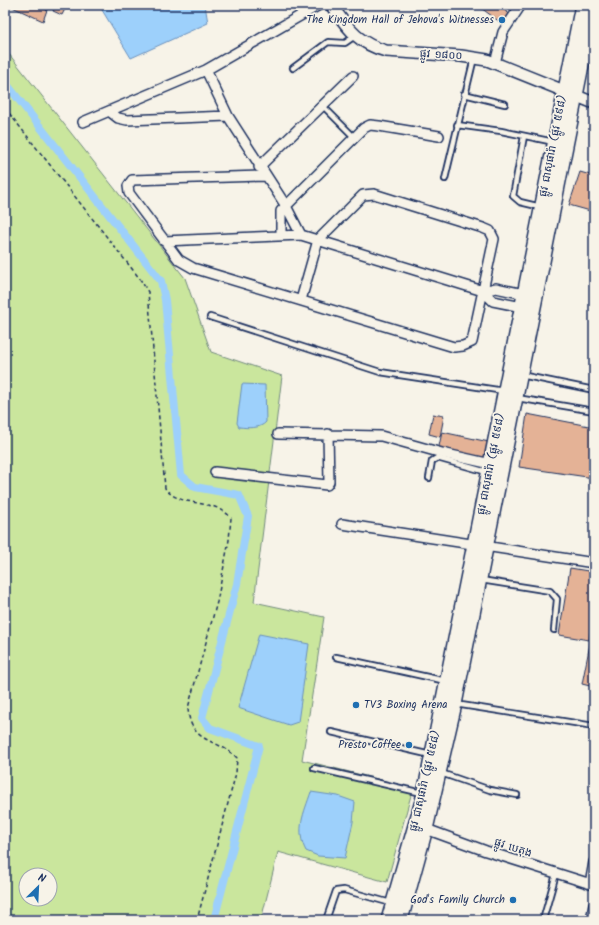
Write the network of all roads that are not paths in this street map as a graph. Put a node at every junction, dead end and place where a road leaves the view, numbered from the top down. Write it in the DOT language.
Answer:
graph roads {
  1 [pos="319,5"];
  2 [pos="331,5"];
  3 [pos="521,5"];
  4 [pos="582,5"];
  5 [pos="594,5"];
  6 [pos="355,36"];
  7 [pos="474,57"];
  8 [pos="495,62"];
  9 [pos="294,68"];
  10 [pos="206,70"];
  11 [pos="353,76"];
  12 [pos="570,93"];
  13 [pos="464,94"];
  14 [pos="594,102"];
  15 [pos="505,104"];
  16 [pos="323,106"];
  17 [pos="109,111"];
  18 [pos="228,116"];
  19 [pos="83,122"];
  20 [pos="457,125"];
  21 [pos="440,136"];
  22 [pos="524,136"];
  23 [pos="355,138"];
  24 [pos="554,142"];
  25 [pos="260,167"];
  26 [pos="265,176"];
  27 [pos="445,179"];
  28 [pos="286,206"];
  29 [pos="541,207"];
  30 [pos="301,235"];
  31 [pos="281,236"];
  32 [pos="318,240"];
  33 [pos="164,241"];
  34 [pos="483,291"];
  35 [pos="301,300"];
  36 [pos="529,301"];
  37 [pos="210,317"];
  38 [pos="514,373"];
  39 [pos="594,390"];
  40 [pos="510,394"];
  41 [pos="594,410"];
  42 [pos="505,420"];
  43 [pos="278,434"];
  44 [pos="328,434"];
  45 [pos="490,468"];
  46 [pos="215,472"];
  47 [pos="429,478"];
  48 [pos="342,524"];
  49 [pos="480,545"];
  50 [pos="594,563"];
  51 [pos="479,580"];
  52 [pos="554,630"];
  53 [pos="336,657"];
  54 [pos="447,681"];
  55 [pos="455,704"];
  56 [pos="594,726"];
  57 [pos="443,728"];
  58 [pos="331,732"];
  59 [pos="431,755"];
  60 [pos="314,768"];
  61 [pos="439,772"];
  62 [pos="424,794"];
  63 [pos="517,794"];
  64 [pos="426,829"];
  65 [pos="594,862"];
  66 [pos="556,874"];
  67 [pos="592,885"];
  68 [pos="594,905"];
  69 [pos="400,910"];
  70 [pos="326,920"];
  71 [pos="388,920"];
  72 [pos="544,920"];
  73 [pos="590,920"];
  1 -- 10 [label="street"];
  2 -- 6 [label="street, ផ្លូវ ១៨០០"];
  3 -- 8 [label="street"];
  4 -- 12 [label="main road, ផ្លូវ ជាសុផារ៉ា (ផ្លូវ ៥៩៨)"];
  5 -- 12 [label="main road, ផ្លូវ ជាសុផារ៉ា (ផ្លូវ ៥៩៨)"];
  6 -- 7 [label="street, ផ្លូវ ១៨០០"];
  6 -- 9 [label="lane"];
  7 -- 8 [label="street, ផ្លូវ ១៨០០"];
  7 -- 13 [label="lane"];
  8 -- 12 [label="street, ផ្លូវ ១៨០០"];
  10 -- 17 [label="street"];
  10 -- 18 [label="street"];
  11 -- 16 [label="street"];
  12 -- 14 [label="street, ផ្លូវ ១៨០០"];
  12 -- 24 [label="main road, ផ្លូវ ជាសុផារ៉ា (ផ្លូវ ៥៩៨)"];
  12 -- 36 [label="main road, ផ្លូវ ជាសុផារ៉ា (ផ្លូវ ៥៩៨)"];
  13 -- 15 [label="lane"];
  13 -- 20 [label="lane"];
  16 -- 23 [label="lane"];
  16 -- 25 [label="street"];
  17 -- 18 [label="street"];
  17 -- 19 [label="street"];
  18 -- 25 [label="street"];
  20 -- 22 [label="lane"];
  20 -- 27 [label="lane"];
  21 -- 23 [label="street"];
  22 -- 24 [label="lane"];
  22 -- 29 [label="lane"];
  23 -- 28 [label="street"];
  24 -- 29 [label="main road, ផ្លូវ ជាសុផារ៉ា (ផ្លូវ ៥៩៨)"];
  25 -- 26 [label="street"];
  26 -- 28 [label="street"];
  26 -- 33 [label="street"];
  28 -- 30 [label="street"];
  28 -- 31 [label="street"];
  29 -- 36 [label="main road, ផ្លូវ ជាសុផារ៉ា (ផ្លូវ ៥៩៨)"];
  30 -- 31 [label="street"];
  30 -- 32 [label="street"];
  31 -- 33 [label="street"];
  32 -- 34 [label="street"];
  32 -- 34 [label="street"];
  32 -- 35 [label="street"];
  33 -- 35 [label="street"];
  34 -- 35 [label="street"];
  34 -- 36 [label="street"];
  36 -- 38 [label="main road, ផ្លូវ ជាសុផារ៉ា (ផ្លូវ ៥៩៨)"];
  37 -- 40 [label="lane"];
  38 -- 39 [label="lane"];
  38 -- 40 [label="main road, ផ្លូវ ជាសុផារ៉ា (ផ្លូវ ៥៩៨)"];
  40 -- 41 [label="lane"];
  40 -- 42 [label="main road, ផ្លូវ ជាសុផារ៉ា (ផ្លូវ ៥៩៨)"];
  42 -- 45 [label="main road, ផ្លូវ ជាសុផារ៉ា (ផ្លូវ ៥៩៨)"];
  42 -- 49 [label="main road, ផ្លូវ ជាសុផារ៉ា (ផ្លូវ ៥៩៨)"];
  43 -- 44 [label="street"];
  44 -- 45 [label="street"];
  44 -- 46 [label="street"];
  45 -- 47 [label="lane"];
  45 -- 49 [label="main road, ផ្លូវ ជាសុផារ៉ា (ផ្លូវ ៥៩៨)"];
  48 -- 49 [label="street"];
  49 -- 50 [label="street"];
  49 -- 51 [label="main road, ផ្លូវ ជាសុផារ៉ា (ផ្លូវ ៥៩៨)"];
  49 -- 54 [label="main road, ផ្លូវ ជាសុផារ៉ា (ផ្លូវ ៥៩៨)"];
  51 -- 52 [label="lane"];
  51 -- 55 [label="main road, ផ្លូវ ជាសុផារ៉ា (ផ្លូវ ៥៩៨)"];
  53 -- 54 [label="lane"];
  54 -- 57 [label="main road, ផ្លូវ ជាសុផារ៉ា (ផ្លូវ ៥៩៨)"];
  55 -- 56 [label="lane"];
  55 -- 57 [label="main road, ផ្លូវ ជាសុផារ៉ា (ផ្លូវ ៥៩៨)"];
  57 -- 59 [label="main road, ផ្លូវ ជាសុផារ៉ា (ផ្លូវ ៥៩៨)"];
  57 -- 61 [label="main road, ផ្លូវ ជាសុផារ៉ា (ផ្លូវ ៥៩៨)"];
  58 -- 59 [label="lane"];
  59 -- 62 [label="main road, ផ្លូវ ជាសុផារ៉ា (ផ្លូវ ៥៩៨)"];
  60 -- 62 [label="lane"];
  61 -- 63 [label="lane"];
  61 -- 64 [label="main road, ផ្លូវ ជាសុផារ៉ា (ផ្លូវ ៥៩៨)"];
  62 -- 69 [label="main road, ផ្លូវ ជាសុផារ៉ា (ផ្លូវ ៥៩៨)"];
  64 -- 66 [label="street, ផ្លូវ បេតុង"];
  64 -- 69 [label="main road, ផ្លូវ ជាសុផារ៉ា (ផ្លូវ ៥៩៨)"];
  65 -- 67 [label="street"];
  66 -- 67 [label="street, ផ្លូវ បេតុង"];
  66 -- 72 [label="lane"];
  68 -- 73 [label="street"];
  69 -- 70 [label="lane"];
  69 -- 71 [label="main road, ផ្លូវ ជាសុផារ៉ា (ផ្លូវ ៥៩៨)"];
}
